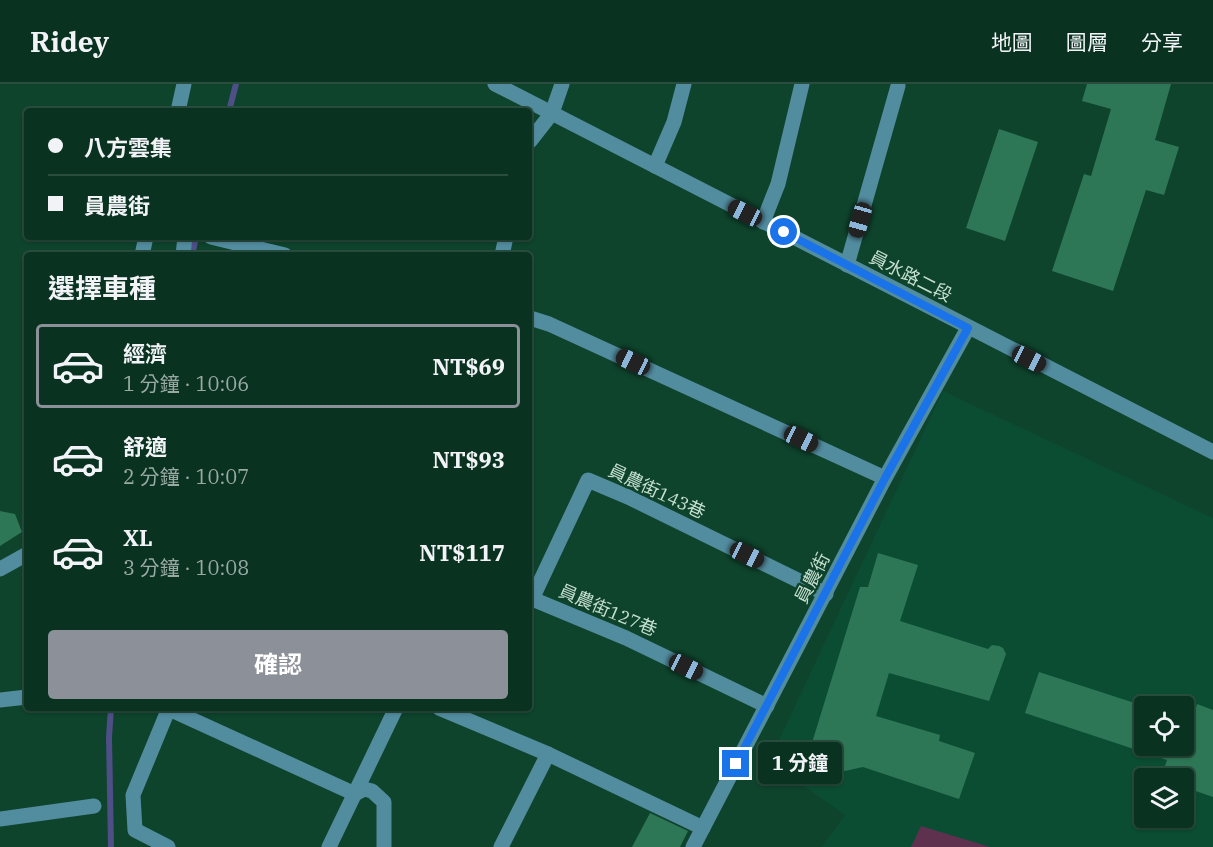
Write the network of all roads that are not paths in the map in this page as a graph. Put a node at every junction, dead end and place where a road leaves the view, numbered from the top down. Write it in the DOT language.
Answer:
graph roads {
  1 [pos="184,84"];
  2 [pos="495,84"];
  3 [pos="562,84"];
  4 [pos="684,84"];
  5 [pos="802,84"];
  6 [pos="898,86"];
  7 [pos="179,108"];
  8 [pos="552,113"];
  9 [pos="532,138"];
  10 [pos="655,166"];
  11 [pos="763,222"];
  12 [pos="223,240"];
  13 [pos="273,252"];
  14 [pos="847,265"];
  15 [pos="532,319"];
  16 [pos="968,328"];
  17 [pos="1213,452"];
  18 [pos="885,478"];
  19 [pos="24,556"];
  20 [pos="0,569"];
  21 [pos="826,594"];
  22 [pos="532,597"];
  23 [pos="532,599"];
  24 [pos="24,697"];
  25 [pos="0,700"];
  26 [pos="767,706"];
  27 [pos="168,711"];
  28 [pos="175,711"];
  29 [pos="395,711"];
  30 [pos="447,711"];
  31 [pos="548,754"];
  32 [pos="355,794"];
  33 [pos="94,806"];
  34 [pos="0,819"];
  35 [pos="703,828"];
  36 [pos="168,847"];
  37 [pos="329,847"];
  38 [pos="384,847"];
  39 [pos="501,847"];
  40 [pos="693,847"];
  1 -- 7 [label="street"];
  2 -- 8 [label="street, 員水路二段"];
  3 -- 8 [label="street"];
  4 -- 10 [label="street"];
  5 -- 11 [label="street"];
  6 -- 14 [label="street"];
  8 -- 9 [label="street"];
  8 -- 10 [label="street, 員水路二段"];
  10 -- 11 [label="street, 員水路二段"];
  11 -- 14 [label="street, 員水路二段"];
  12 -- 13 [label="street"];
  14 -- 16 [label="street, 員水路二段"];
  15 -- 18 [label="street"];
  16 -- 17 [label="street, 員水路二段"];
  16 -- 18 [label="street, 員農街"];
  18 -- 21 [label="street, 員農街"];
  19 -- 20 [label="street"];
  21 -- 22 [label="street, 員農街143巷"];
  21 -- 26 [label="street, 員農街"];
  23 -- 26 [label="street, 員農街127巷"];
  24 -- 25 [label="street"];
  26 -- 35 [label="street, 員農街"];
  27 -- 36 [label="street"];
  28 -- 32 [label="street"];
  29 -- 32 [label="street"];
  30 -- 31 [label="street"];
  31 -- 35 [label="street"];
  31 -- 39 [label="street"];
  32 -- 37 [label="street"];
  32 -- 38 [label="street"];
  33 -- 34 [label="street"];
  35 -- 40 [label="street, 員農街"];
}
